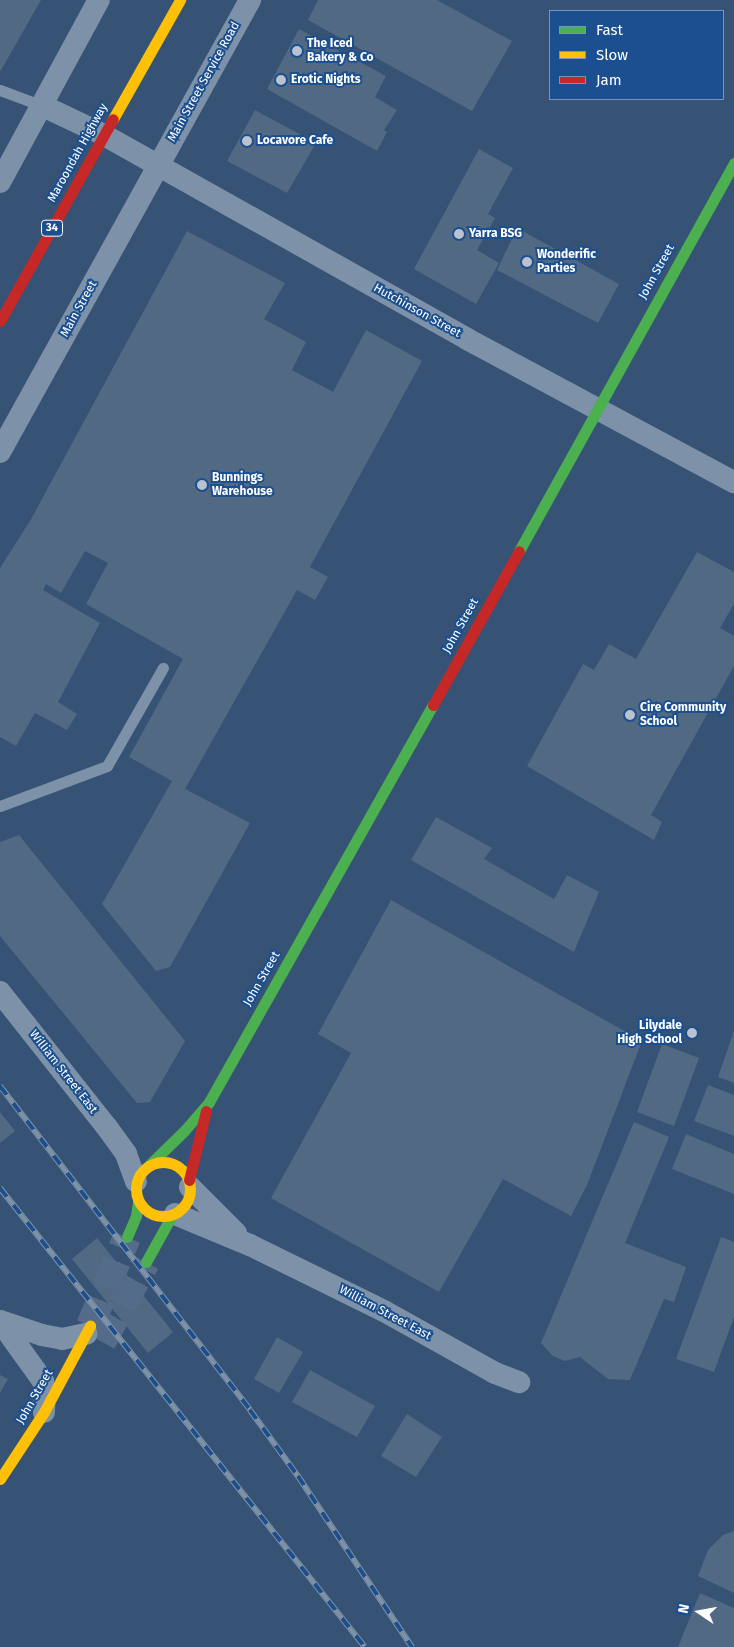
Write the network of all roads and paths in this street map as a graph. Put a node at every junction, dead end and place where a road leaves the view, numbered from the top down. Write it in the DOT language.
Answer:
graph roads {
  1 [pos="99,0"];
  2 [pos="180,0"];
  3 [pos="250,0"];
  4 [pos="0,90"];
  5 [pos="43,106"];
  6 [pos="104,136"];
  7 [pos="734,163"];
  8 [pos="157,165"];
  9 [pos="0,182"];
  10 [pos="0,321"];
  11 [pos="597,410"];
  12 [pos="0,452"];
  13 [pos="734,482"];
  14 [pos="163,668"];
  15 [pos="0,806"];
  16 [pos="0,992"];
  17 [pos="209,1102"];
  18 [pos="140,1183"];
  19 [pos="189,1183"];
  20 [pos="173,1215"];
  21 [pos="127,1237"];
  22 [pos="250,1245"];
  23 [pos="146,1262"];
  24 [pos="0,1321"];
  25 [pos="88,1330"];
  26 [pos="519,1382"];
  27 [pos="69,1392"];
  28 [pos="44,1412"];
  29 [pos="0,1479"];
  1 -- 5 [label="street"];
  2 -- 6 [label="main road, Maroondah Highway / 34"];
  3 -- 8 [label="street, Main Street Service Road"];
  4 -- 5 [label="lane"];
  5 -- 6 [label="street"];
  5 -- 9 [label="street"];
  6 -- 8 [label="street, Hutchinson Street"];
  6 -- 10 [label="main road, Maroondah Highway / 34"];
  7 -- 11 [label="main road, John Street"];
  8 -- 11 [label="street, Hutchinson Street"];
  8 -- 12 [label="street, Main Street"];
  11 -- 13 [label="street, Hutchinson Street"];
  11 -- 17 [label="main road, John Street"];
  14 -- 15 [label="lane"];
  16 -- 18 [label="street, William Street East"];
  17 -- 18 [label="main road, John Street"];
  17 -- 19 [label="main road, John Street"];
  18 -- 19 [label="main road"];
  18 -- 20 [label="main road"];
  18 -- 21 [label="main road"];
  19 -- 20 [label="main road, John Street"];
  19 -- 22 [label="street, William Street East"];
  20 -- 22 [label="street, William Street East"];
  20 -- 23 [label="main road"];
  22 -- 26 [label="street, William Street East"];
  24 -- 25 [label="street"];
  24 -- 28 [label="street"];
  25 -- 28 [label="main road, John Street"];
  27 -- 28 [label="main road"];
  28 -- 29 [label="main road, John Street"];
}
